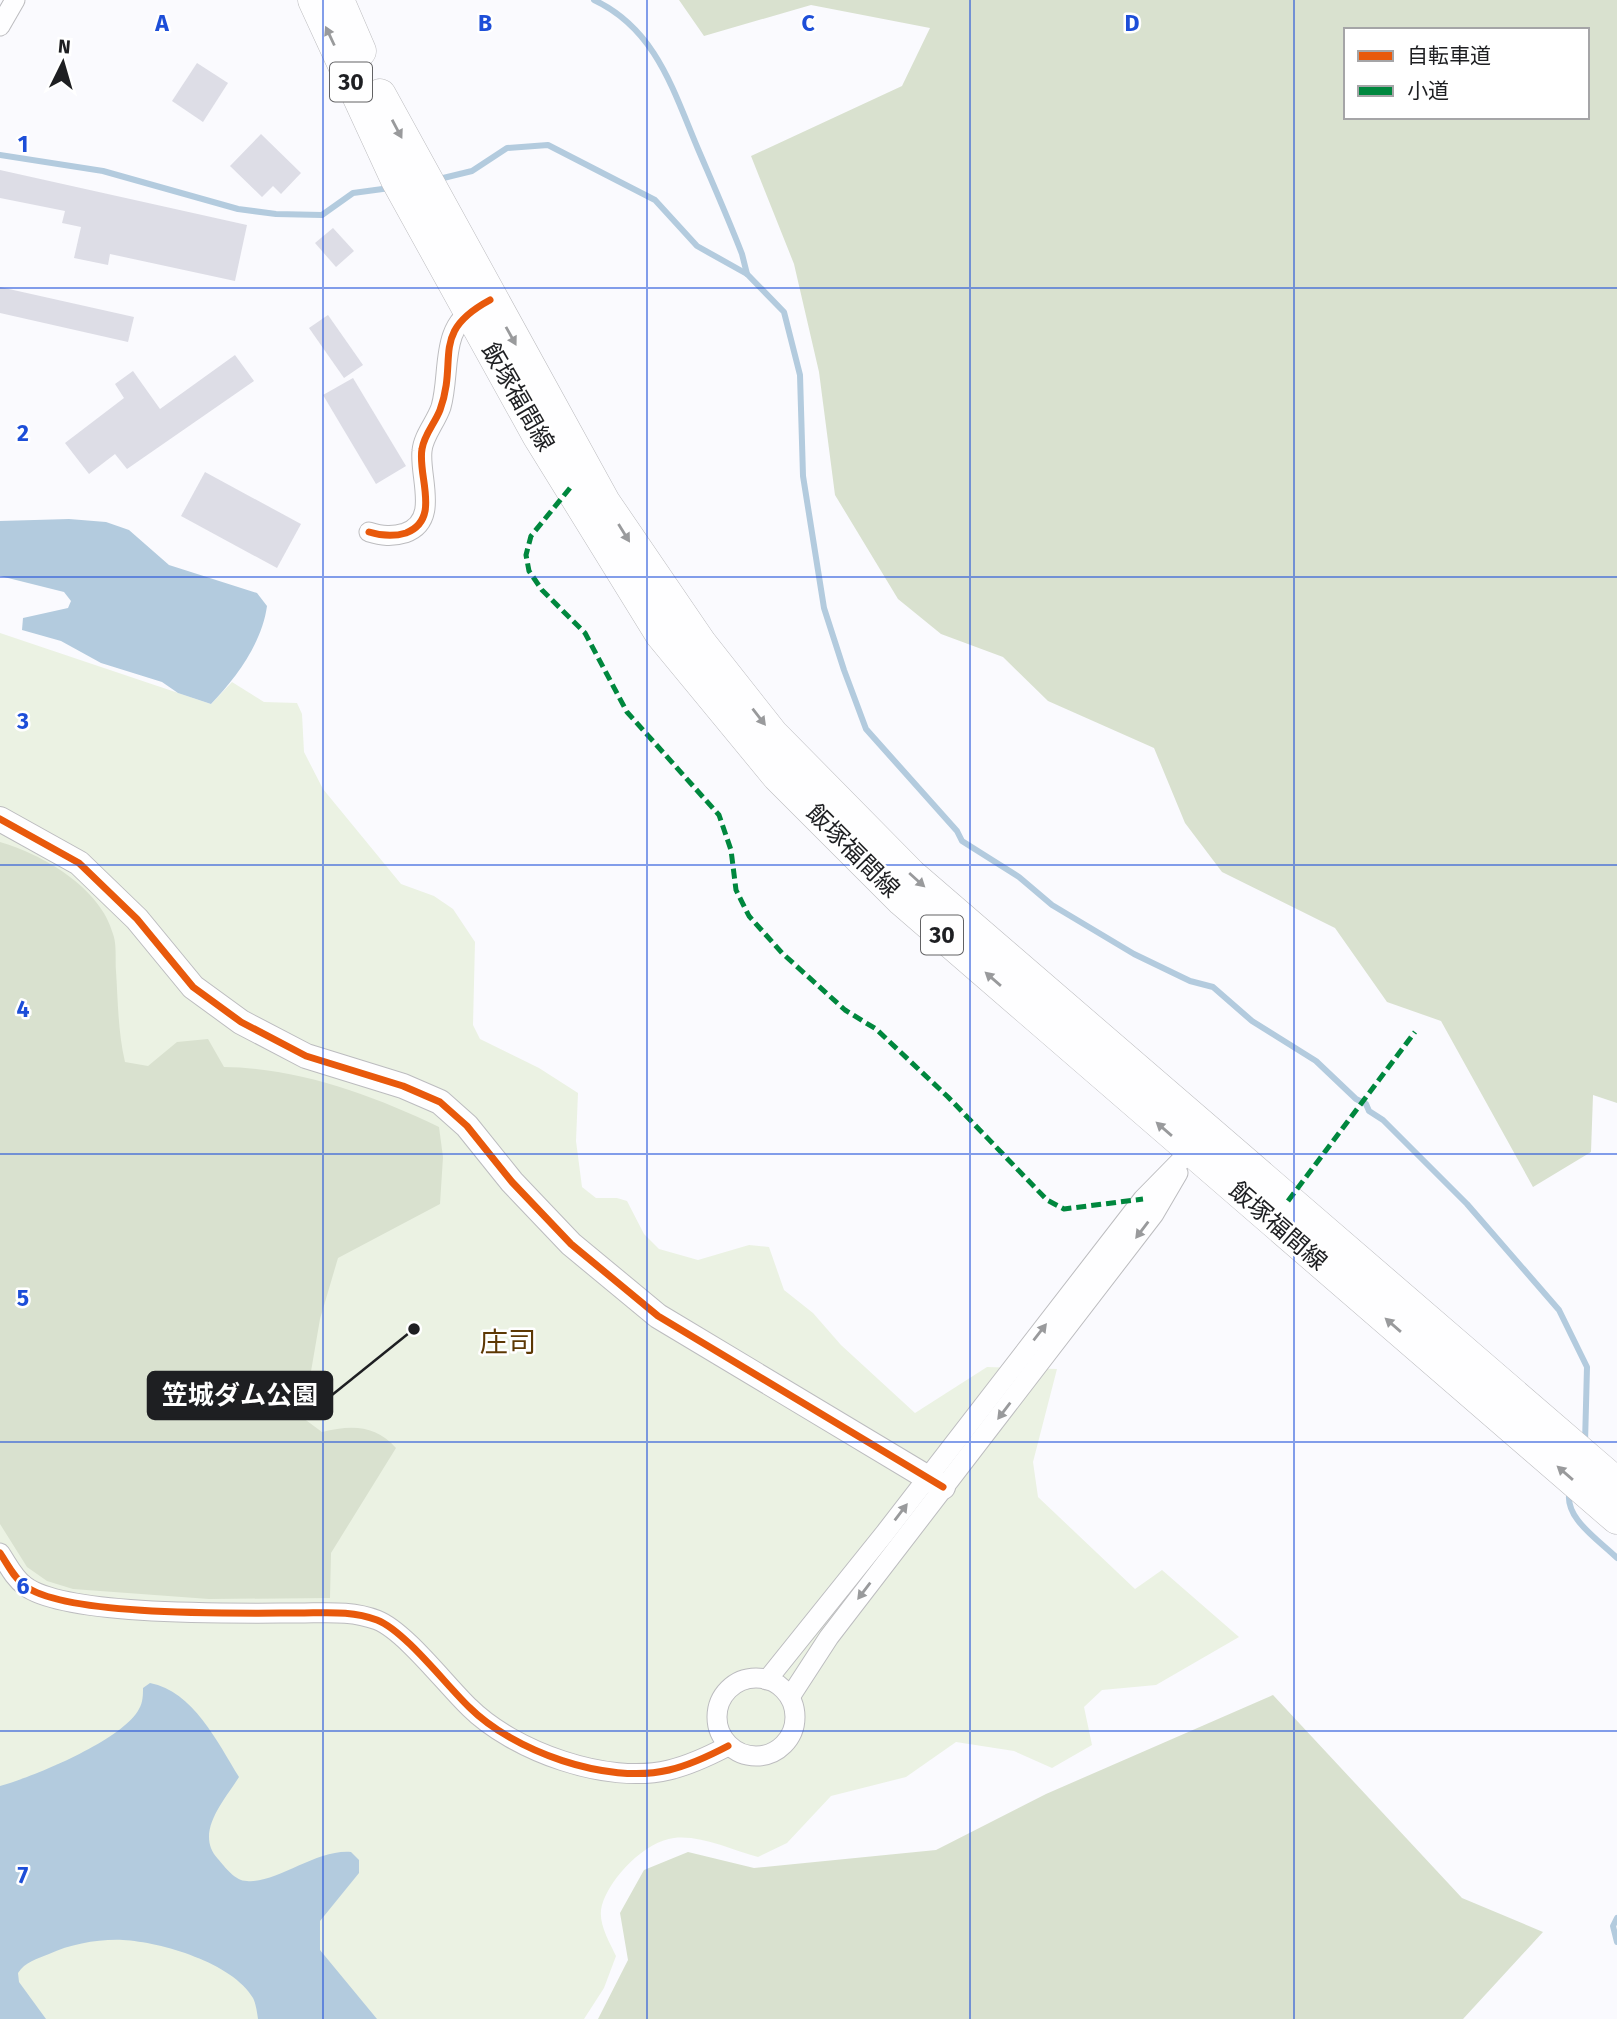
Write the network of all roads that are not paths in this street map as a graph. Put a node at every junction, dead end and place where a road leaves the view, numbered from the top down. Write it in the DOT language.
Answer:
graph roads {
  1 [pos="15,0"];
  2 [pos="314,0"];
  3 [pos="338,0"];
  4 [pos="0,26"];
  5 [pos="401,162"];
  6 [pos="480,305"];
  7 [pos="369,532"];
  8 [pos="0,819"];
  9 [pos="1199,1141"];
  10 [pos="935,1482"];
  11 [pos="1617,1484"];
  12 [pos="1617,1518"];
  13 [pos="0,1553"];
  14 [pos="767,1680"];
  15 [pos="790,1697"];
  16 [pos="728,1746"];
  1 -- 4 [label="street"];
  5 -- 2 [label="main road, 飯塚福間線 / 30, one-way"];
  3 -- 5 [label="main road, 飯塚福間線 / 30, one-way"];
  5 -- 6 [label="main road, 飯塚福間線 / 30"];
  6 -- 7 [label="street"];
  6 -- 9 [label="main road, 飯塚福間線 / 30"];
  8 -- 10 [label="street"];
  9 -- 10 [label="street"];
  9 -- 11 [label="main road, 飯塚福間線 / 30"];
  12 -- 9 [label="main road, 飯塚福間線 / 30, one-way"];
  14 -- 10 [label="street, one-way"];
  10 -- 15 [label="street, one-way"];
  13 -- 16 [label="street"];
  14 -- 15 [label="street"];
  14 -- 16 [label="street"];
  15 -- 16 [label="street"];
}
